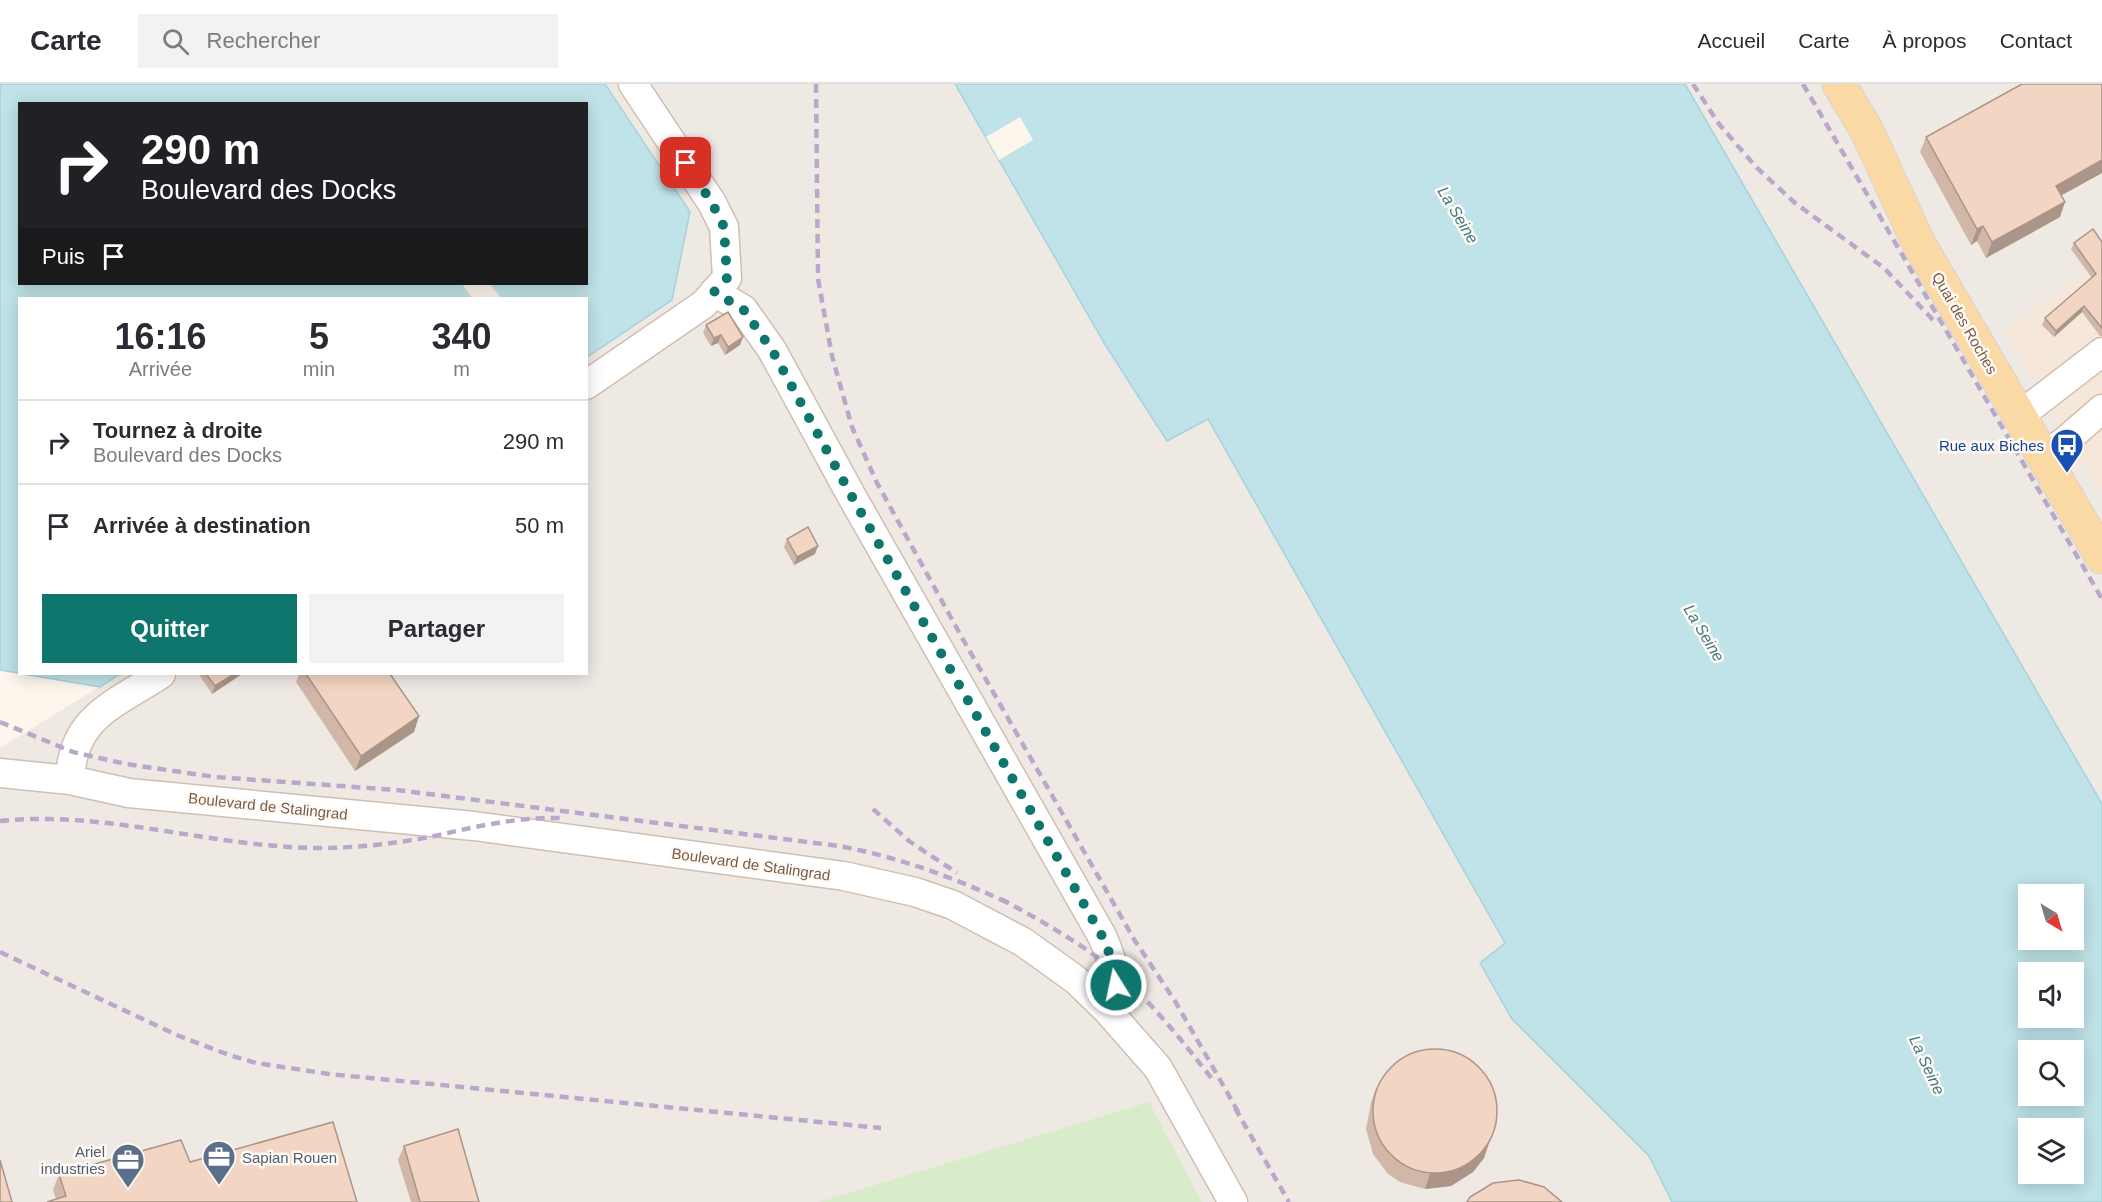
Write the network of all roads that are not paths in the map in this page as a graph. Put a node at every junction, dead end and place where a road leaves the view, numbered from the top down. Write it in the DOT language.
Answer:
graph roads {
  1 [pos="633,84"];
  2 [pos="1839,84"];
  3 [pos="714,292"];
  4 [pos="2102,352"];
  5 [pos="588,384"];
  6 [pos="2102,409"];
  7 [pos="2019,416"];
  8 [pos="2102,435"];
  9 [pos="2045,460"];
  10 [pos="2102,557"];
  11 [pos="159,675"];
  12 [pos="0,773"];
  13 [pos="70,780"];
  14 [pos="0,790"];
  15 [pos="129,793"];
  16 [pos="1107,1010"];
  17 [pos="1233,1202"];
  1 -- 3 [label="street"];
  2 -- 7 [label="main road, Quai des Roches"];
  3 -- 5 [label="street"];
  3 -- 16 [label="street"];
  4 -- 7 [label="street"];
  6 -- 9 [label="street"];
  7 -- 9 [label="main road, Quai des Roches"];
  8 -- 9 [label="street"];
  9 -- 10 [label="main road, Quai des Roches"];
  11 -- 13 [label="street"];
  12 -- 13 [label="street, Boulevard de Stalingrad"];
  13 -- 15 [label="street, Boulevard de Stalingrad"];
  14 -- 15 [label="street, Boulevard de Stalingrad"];
  15 -- 16 [label="street, Boulevard de Stalingrad"];
  16 -- 17 [label="street, Boulevard de Stalingrad"];
}
